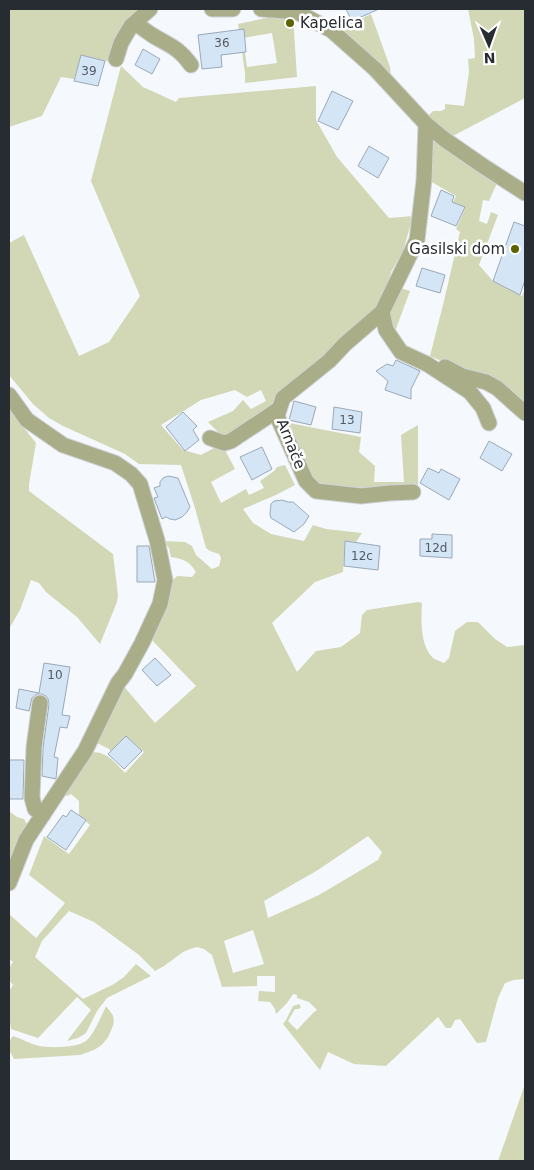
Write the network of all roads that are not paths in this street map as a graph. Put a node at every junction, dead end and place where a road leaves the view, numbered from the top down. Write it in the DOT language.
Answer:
graph roads {
  1 [pos="150,9"];
  2 [pos="212,9"];
  3 [pos="233,9"];
  4 [pos="270,9"];
  5 [pos="135,23"];
  6 [pos="116,59"];
  7 [pos="191,65"];
  8 [pos="426,124"];
  9 [pos="525,192"];
  10 [pos="382,312"];
  11 [pos="413,358"];
  12 [pos="9,395"];
  13 [pos="280,409"];
  14 [pos="525,412"];
  15 [pos="489,423"];
  16 [pos="210,438"];
  17 [pos="413,492"];
  18 [pos="40,703"];
  19 [pos="43,815"];
  20 [pos="9,883"];
  1 -- 5 [label="street"];
  2 -- 3 [label="street"];
  4 -- 8 [label="street"];
  5 -- 6 [label="street"];
  5 -- 7 [label="street"];
  8 -- 9 [label="street"];
  8 -- 10 [label="street, Arnače"];
  10 -- 11 [label="street"];
  10 -- 13 [label="street, Arnače"];
  11 -- 14 [label="street"];
  11 -- 15 [label="street"];
  12 -- 19 [label="street"];
  13 -- 16 [label="street"];
  13 -- 17 [label="street, Arnače"];
  18 -- 19 [label="street"];
  19 -- 20 [label="street"];
}
